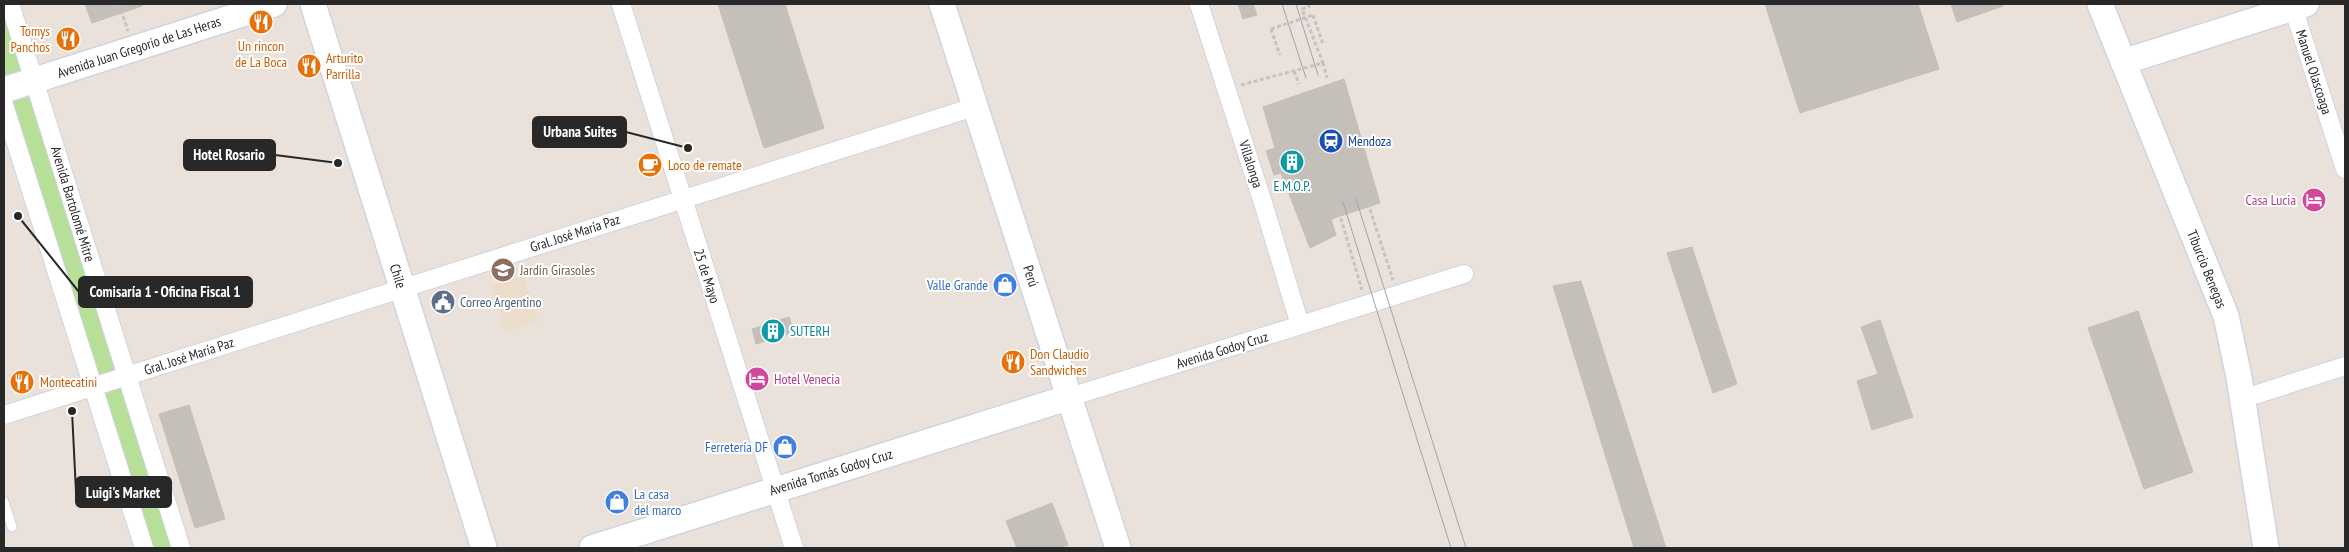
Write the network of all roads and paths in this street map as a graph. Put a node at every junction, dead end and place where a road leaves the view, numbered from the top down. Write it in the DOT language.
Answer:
graph roads {
  1 [pos="10,4"];
  2 [pos="119,4"];
  3 [pos="274,4"];
  4 [pos="313,4"];
  5 [pos="621,4"];
  6 [pos="942,4"];
  7 [pos="1199,4"];
  8 [pos="1308,4"];
  9 [pos="2100,4"];
  10 [pos="2297,5"];
  11 [pos="1322,44"];
  12 [pos="133,48"];
  13 [pos="1280,55"];
  14 [pos="2123,62"];
  15 [pos="1323,63"];
  16 [pos="1294,71"];
  17 [pos="1327,78"];
  18 [pos="34,80"];
  19 [pos="1299,84"];
  20 [pos="1226,89"];
  21 [pos="4,90"];
  22 [pos="4,105"];
  23 [pos="974,107"];
  24 [pos="2345,169"];
  25 [pos="1364,191"];
  26 [pos="1334,198"];
  27 [pos="683,199"];
  28 [pos="1368,203"];
  29 [pos="1339,212"];
  30 [pos="1464,274"];
  31 [pos="402,288"];
  32 [pos="1398,295"];
  33 [pos="1370,304"];
  34 [pos="1300,326"];
  35 [pos="2345,366"];
  36 [pos="126,376"];
  37 [pos="93,387"];
  38 [pos="1070,397"];
  39 [pos="2242,399"];
  40 [pos="4,415"];
  41 [pos="775,489"];
  42 [pos="4,502"];
  43 [pos="12,528"];
  44 [pos="144,548"];
  45 [pos="181,548"];
  46 [pos="484,548"];
  47 [pos="592,548"];
  48 [pos="794,548"];
  49 [pos="1118,548"];
  50 [pos="2266,548"];
  1 -- 18 [label="street, Avenida Bartolomé Mitre"];
  2 -- 12 [label="path"];
  3 -- 12 [label="main road, Avenida Juan Gregorio de Las Heras"];
  4 -- 31 [label="main road, Chile"];
  5 -- 27 [label="street, 25 de Mayo"];
  6 -- 23 [label="main road, Perú"];
  7 -- 20 [label="street, Villalonga"];
  8 -- 15 [label="path"];
  9 -- 14 [label="main road, Tiburcio Benegas"];
  10 -- 14 [label="main road"];
  10 -- 24 [label="street, Manuel Olascoaga"];
  11 -- 13 [label="path, bridge"];
  12 -- 18 [label="main road, Avenida Juan Gregorio de Las Heras"];
  14 -- 39 [label="main road, Tiburcio Benegas"];
  15 -- 16 [label="path"];
  15 -- 17 [label="path"];
  16 -- 19 [label="path"];
  16 -- 20 [label="path"];
  18 -- 21 [label="main road, Avenida Juan Gregorio de Las Heras"];
  18 -- 36 [label="street, Avenida Bartolomé Mitre"];
  20 -- 34 [label="street, Villalonga"];
  22 -- 37 [label="street"];
  23 -- 27 [label="street, Gral. José María Paz"];
  23 -- 38 [label="main road, Perú"];
  25 -- 28 [label="path"];
  26 -- 29 [label="path"];
  27 -- 31 [label="street, Gral. José María Paz"];
  27 -- 41 [label="street, 25 de Mayo"];
  28 -- 29 [label="path"];
  28 -- 32 [label="path"];
  29 -- 33 [label="path"];
  30 -- 32 [label="street, Avenida Godoy Cruz"];
  31 -- 36 [label="street, Gral. José María Paz"];
  31 -- 46 [label="main road, Chile"];
  32 -- 33 [label="street, Avenida Godoy Cruz"];
  33 -- 34 [label="street, Avenida Godoy Cruz"];
  34 -- 38 [label="street, Avenida Godoy Cruz"];
  35 -- 39 [label="street"];
  36 -- 37 [label="street, Gral. José María Paz"];
  36 -- 45 [label="street, Avenida Bartolomé Mitre"];
  37 -- 40 [label="street, Gral. José María Paz"];
  37 -- 44 [label="street"];
  38 -- 41 [label="main road, Avenida Tomás Godoy Cruz"];
  38 -- 49 [label="main road, Perú"];
  39 -- 50 [label="main road, Tiburcio Benegas"];
  41 -- 47 [label="main road, Avenida Tomás Godoy Cruz"];
  41 -- 48 [label="street, 25 de Mayo"];
  42 -- 43 [label="lane"];
}
